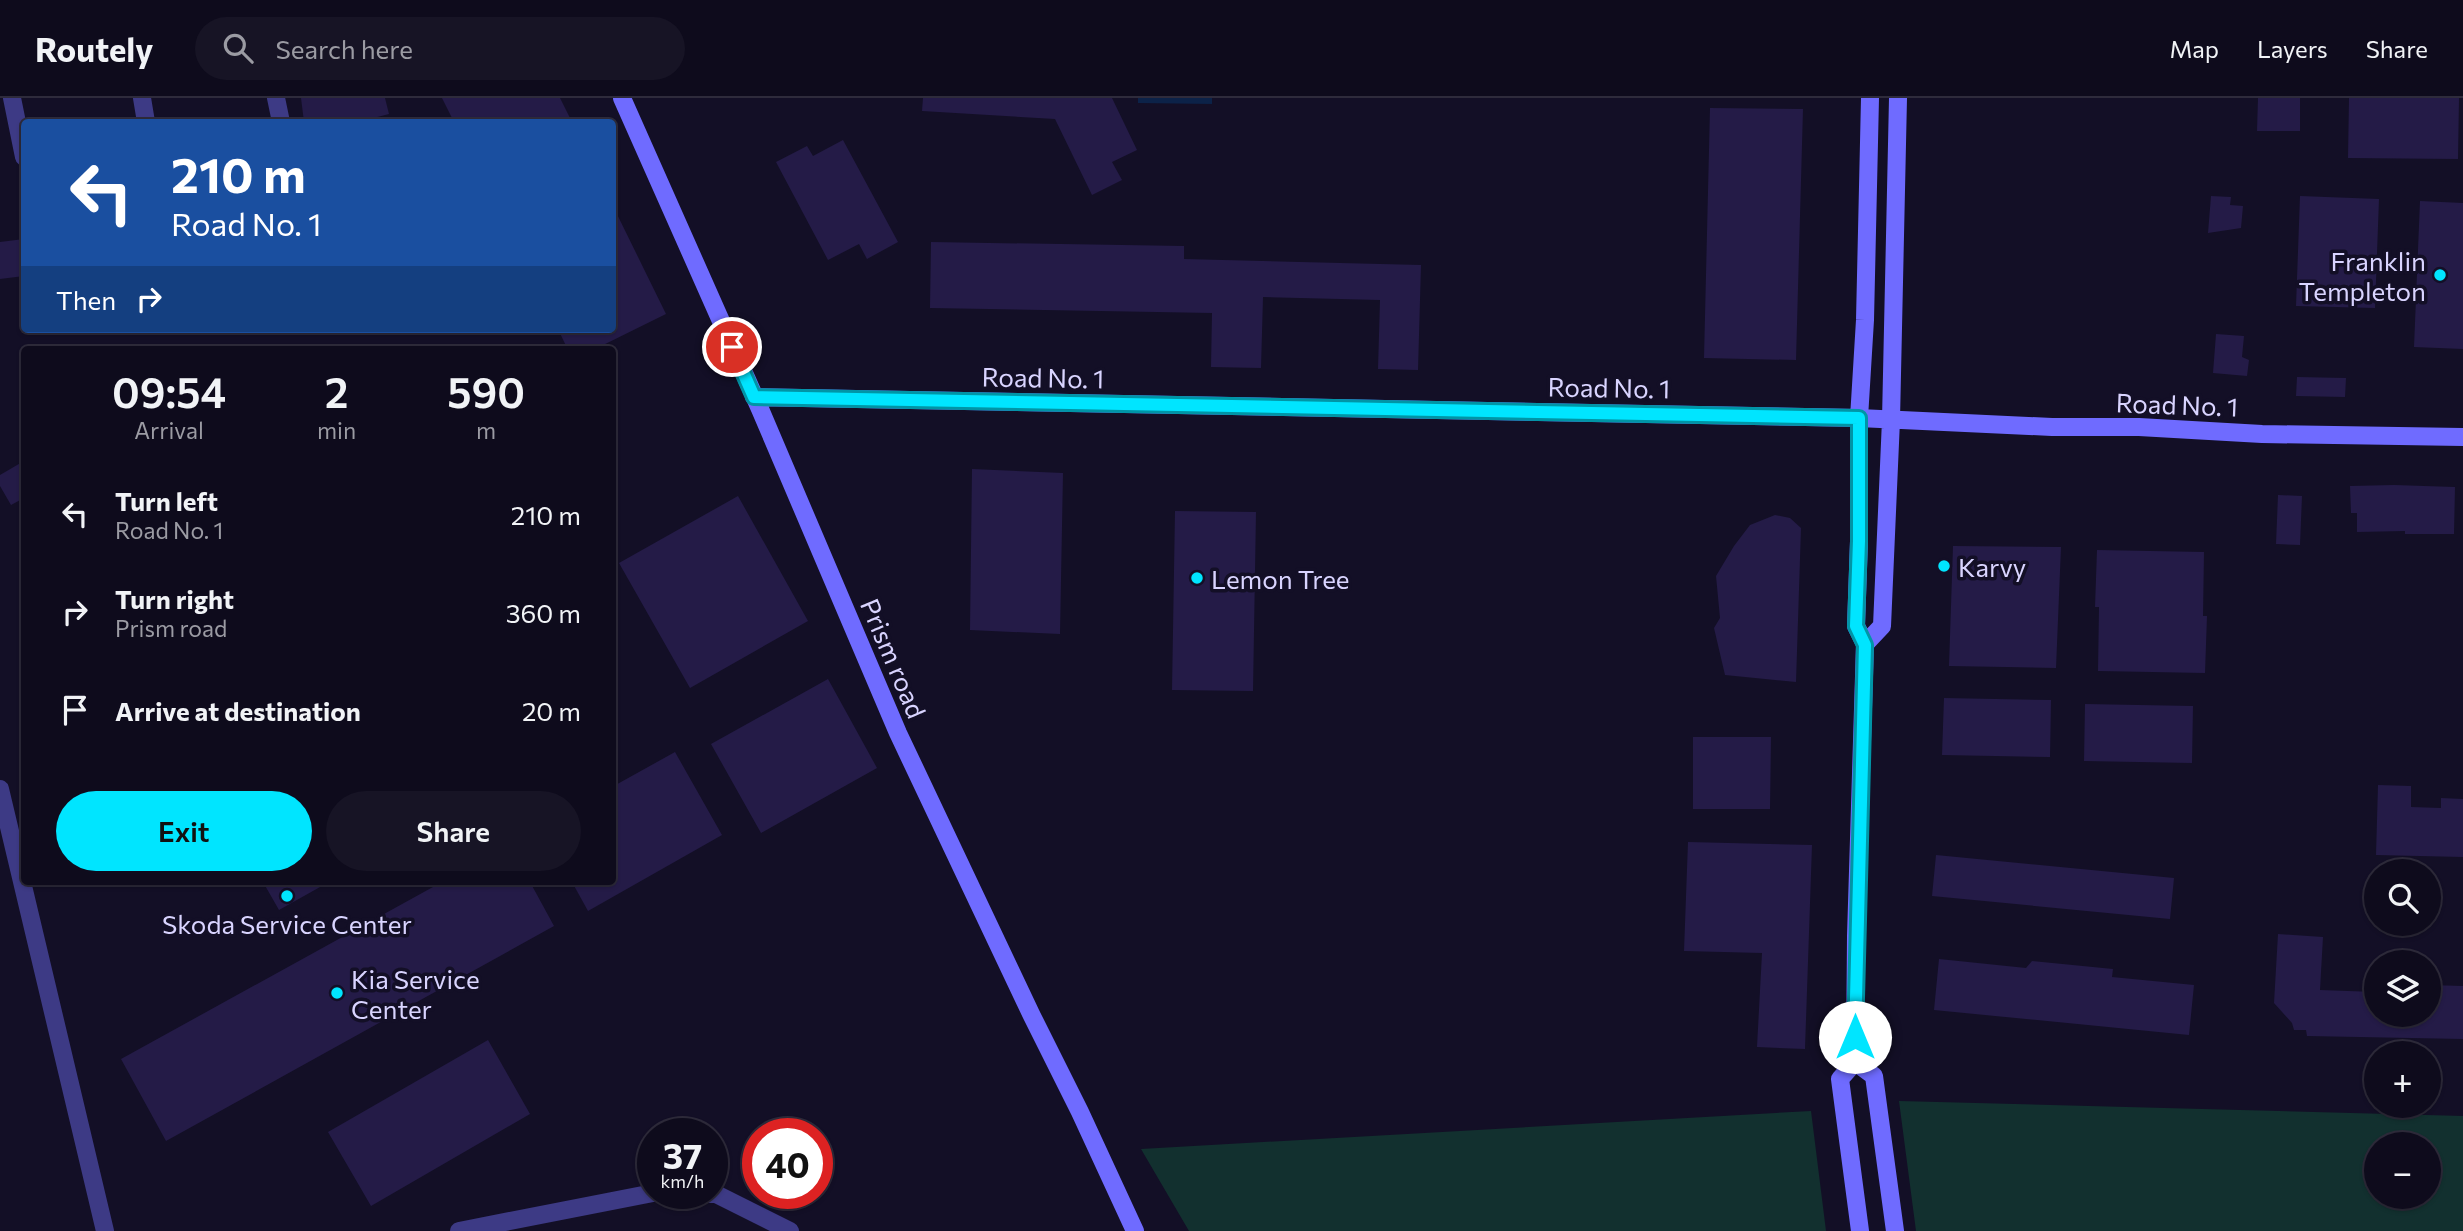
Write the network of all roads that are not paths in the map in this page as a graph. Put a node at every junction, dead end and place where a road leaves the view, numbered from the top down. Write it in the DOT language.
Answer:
graph roads {
  1 [pos="12,98"];
  2 [pos="142,98"];
  3 [pos="276,98"];
  4 [pos="622,98"];
  5 [pos="1870,98"];
  6 [pos="1898,98"];
  7 [pos="146,119"];
  8 [pos="280,119"];
  9 [pos="21,142"];
  10 [pos="754,397"];
  11 [pos="1859,418"];
  12 [pos="1891,420"];
  13 [pos="2463,437"];
  14 [pos="1865,645"];
  15 [pos="0,789"];
  16 [pos="21,877"];
  17 [pos="23,885"];
  18 [pos="1855,1062"];
  19 [pos="637,1196"];
  20 [pos="728,1200"];
  21 [pos="105,1231"];
  22 [pos="459,1231"];
  23 [pos="790,1231"];
  24 [pos="1135,1231"];
  25 [pos="1860,1231"];
  26 [pos="1895,1231"];
  1 -- 9 [label="street"];
  2 -- 7 [label="street"];
  3 -- 8 [label="street"];
  4 -- 10 [label="street, Prism road"];
  5 -- 11 [label="street"];
  6 -- 12 [label="street"];
  10 -- 11 [label="street, Road No. 1"];
  10 -- 24 [label="street, Prism road"];
  11 -- 12 [label="street, Road No. 1"];
  11 -- 14 [label="street"];
  12 -- 13 [label="street, Road No. 1"];
  12 -- 14 [label="street"];
  14 -- 18 [label="street"];
  15 -- 16 [label="street"];
  17 -- 21 [label="street"];
  18 -- 25 [label="street"];
  18 -- 26 [label="street"];
  19 -- 22 [label="street"];
  20 -- 23 [label="street"];
}
